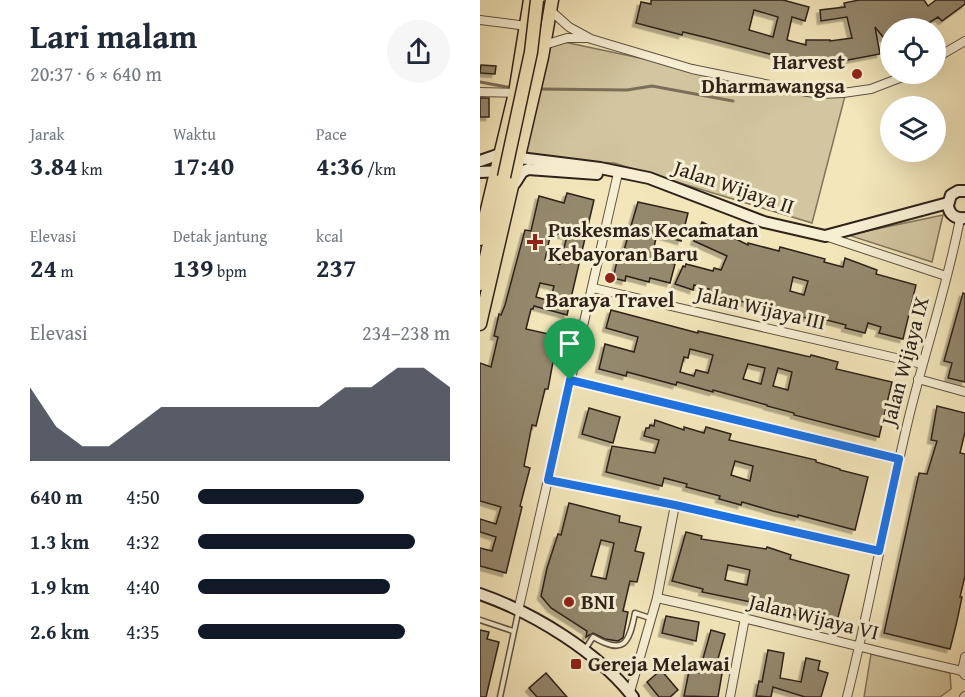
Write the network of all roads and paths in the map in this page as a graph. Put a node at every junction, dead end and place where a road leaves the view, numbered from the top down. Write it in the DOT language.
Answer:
graph roads {
  1 [pos="533,2"];
  2 [pos="551,5"];
  3 [pos="480,20"];
  4 [pos="527,26"];
  5 [pos="591,39"];
  6 [pos="965,41"];
  7 [pos="544,45"];
  8 [pos="946,52"];
  9 [pos="884,84"];
  10 [pos="480,92"];
  11 [pos="515,93"];
  12 [pos="500,154"];
  13 [pos="520,158"];
  14 [pos="480,161"];
  15 [pos="495,171"];
  16 [pos="480,172"];
  17 [pos="516,172"];
  18 [pos="617,174"];
  19 [pos="513,185"];
  20 [pos="965,191"];
  21 [pos="948,203"];
  22 [pos="963,221"];
  23 [pos="825,236"];
  24 [pos="480,239"];
  25 [pos="946,276"];
  26 [pos="480,284"];
  27 [pos="593,288"];
  28 [pos="480,324"];
  29 [pos="922,364"];
  30 [pos="918,379"];
  31 [pos="570,380"];
  32 [pos="965,392"];
  33 [pos="899,459"];
  34 [pos="548,480"];
  35 [pos="675,505"];
  36 [pos="879,551"];
  37 [pos="480,594"];
  38 [pos="657,598"];
  39 [pos="518,611"];
  40 [pos="650,618"];
  41 [pos="745,618"];
  42 [pos="480,620"];
  43 [pos="513,631"];
  44 [pos="859,648"];
  45 [pos="584,651"];
  46 [pos="965,657"];
  47 [pos="963,673"];
  48 [pos="632,695"];
  49 [pos="500,697"];
  50 [pos="730,697"];
  51 [pos="847,697"];
  1 -- 4 [label="main road"];
  1 -- 26 [label="main road, bridge"];
  2 -- 5 [label="street"];
  2 -- 7 [label="main road"];
  3 -- 4 [label="street"];
  4 -- 11 [label="main road"];
  5 -- 7 [label="street"];
  5 -- 9 [label="street"];
  6 -- 8 [label="street"];
  7 -- 13 [label="main road"];
  10 -- 11 [label="street"];
  11 -- 12 [label="main road"];
  12 -- 14 [label="street"];
  12 -- 15 [label="main road"];
  13 -- 17 [label="main road"];
  13 -- 18 [label="street, Jalan Wijaya II"];
  15 -- 16 [label="street"];
  15 -- 17 [label="street"];
  15 -- 24 [label="main road"];
  17 -- 19 [label="main road"];
  18 -- 19 [label="street, Jalan Wijaya II"];
  18 -- 23 [label="street, Jalan Wijaya II"];
  18 -- 27 [label="street"];
  19 -- 28 [label="main road"];
  20 -- 21 [label="street"];
  21 -- 22 [label="street"];
  21 -- 23 [label="street, Jalan Wijaya II"];
  22 -- 25 [label="street, Jalan Wijaya IX"];
  23 -- 25 [label="street, Jalan Wijaya II"];
  25 -- 29 [label="street, Jalan Wijaya IX"];
  27 -- 29 [label="street, Jalan Wijaya III"];
  27 -- 31 [label="street"];
  29 -- 30 [label="street, Jalan Wijaya IX"];
  30 -- 32 [label="street"];
  30 -- 33 [label="street, Jalan Wijaya IX"];
  31 -- 33 [label="street"];
  31 -- 34 [label="street"];
  33 -- 36 [label="street, Jalan Wijaya IX"];
  34 -- 35 [label="street"];
  34 -- 39 [label="street"];
  35 -- 36 [label="street"];
  35 -- 38 [label="street"];
  36 -- 44 [label="street, Jalan Wijaya IX"];
  37 -- 39 [label="street"];
  38 -- 40 [label="street"];
  38 -- 41 [label="street, Jalan Wijaya VI"];
  39 -- 43 [label="lane"];
  39 -- 45 [label="street"];
  40 -- 45 [label="lane"];
  40 -- 48 [label="street"];
  41 -- 44 [label="street, Jalan Wijaya VI"];
  41 -- 50 [label="street"];
  42 -- 43 [label="lane"];
  43 -- 49 [label="lane"];
  44 -- 47 [label="street, Jalan Wijaya VI"];
  44 -- 51 [label="street, Jalan Wijaya IX"];
  45 -- 48 [label="street"];
  46 -- 47 [label="street"];
}
